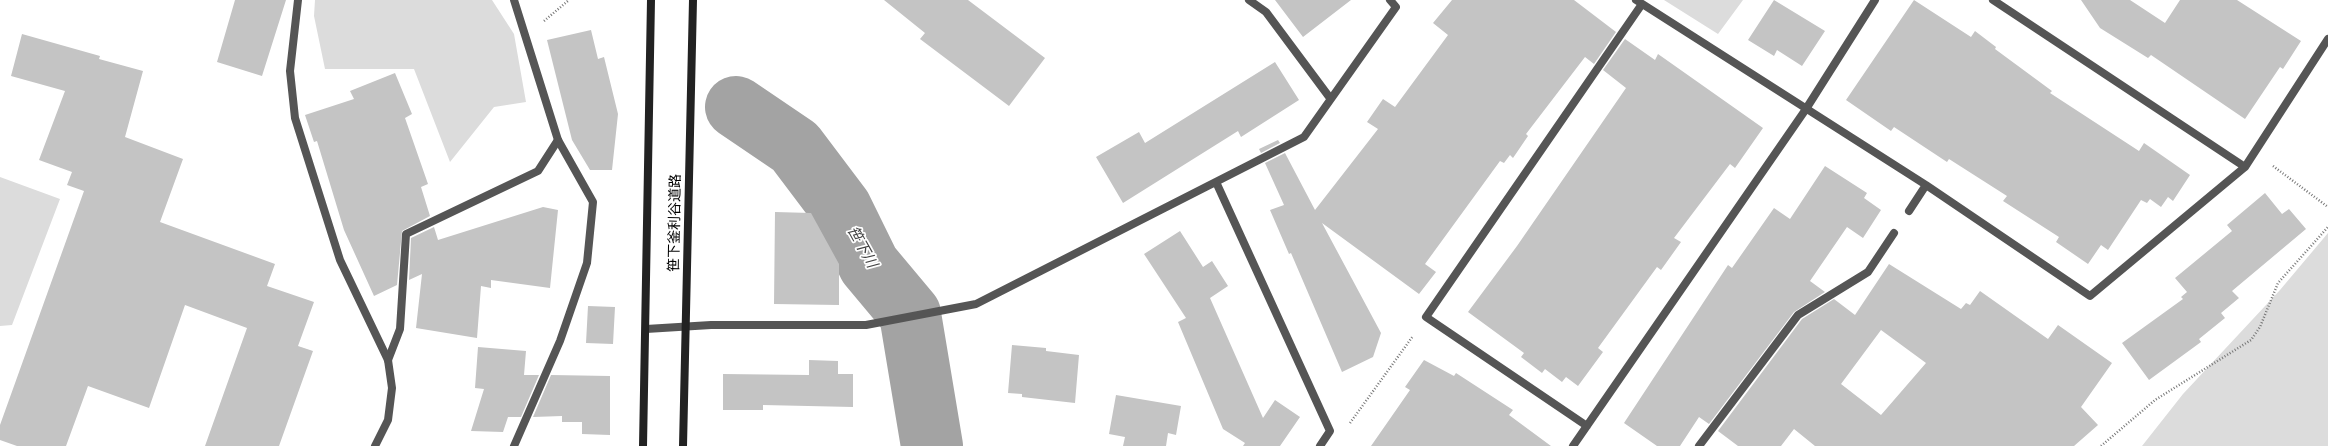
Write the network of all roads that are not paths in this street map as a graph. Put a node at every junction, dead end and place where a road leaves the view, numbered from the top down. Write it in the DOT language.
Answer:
graph roads {
  1 [pos="298,0"];
  2 [pos="514,0"];
  3 [pos="651,0"];
  4 [pos="693,0"];
  5 [pos="1249,0"];
  6 [pos="1390,0"];
  7 [pos="1876,0"];
  8 [pos="1993,0"];
  9 [pos="1639,2"];
  10 [pos="2328,39"];
  11 [pos="1330,98"];
  12 [pos="1806,109"];
  13 [pos="558,140"];
  14 [pos="2245,167"];
  15 [pos="1216,182"];
  16 [pos="1926,185"];
  17 [pos="1909,211"];
  18 [pos="1894,233"];
  19 [pos="686,327"];
  20 [pos="646,329"];
  21 [pos="388,360"];
  22 [pos="1587,426"];
  23 [pos="375,446"];
  24 [pos="514,446"];
  25 [pos="643,446"];
  26 [pos="683,446"];
  27 [pos="1320,446"];
  28 [pos="1573,446"];
  29 [pos="1699,446"];
  1 -- 21 [label="street"];
  2 -- 13 [label="street"];
  3 -- 20 [label="street, 笹下釜利谷道路"];
  4 -- 19 [label="street, 笹下釜利谷道路"];
  5 -- 11 [label="street"];
  6 -- 11 [label="street"];
  7 -- 12 [label="street"];
  8 -- 14 [label="street"];
  9 -- 12 [label="street"];
  9 -- 22 [label="street"];
  10 -- 14 [label="street"];
  11 -- 15 [label="street"];
  12 -- 16 [label="street"];
  12 -- 22 [label="street"];
  13 -- 21 [label="street"];
  13 -- 24 [label="street"];
  14 -- 16 [label="street"];
  15 -- 19 [label="street"];
  15 -- 27 [label="street"];
  16 -- 17 [label="street"];
  18 -- 29 [label="street"];
  19 -- 20 [label="street"];
  19 -- 26 [label="street, 笹下釜利谷道路"];
  20 -- 25 [label="street, 笹下釜利谷道路"];
  21 -- 23 [label="street"];
  22 -- 28 [label="street"];
}
